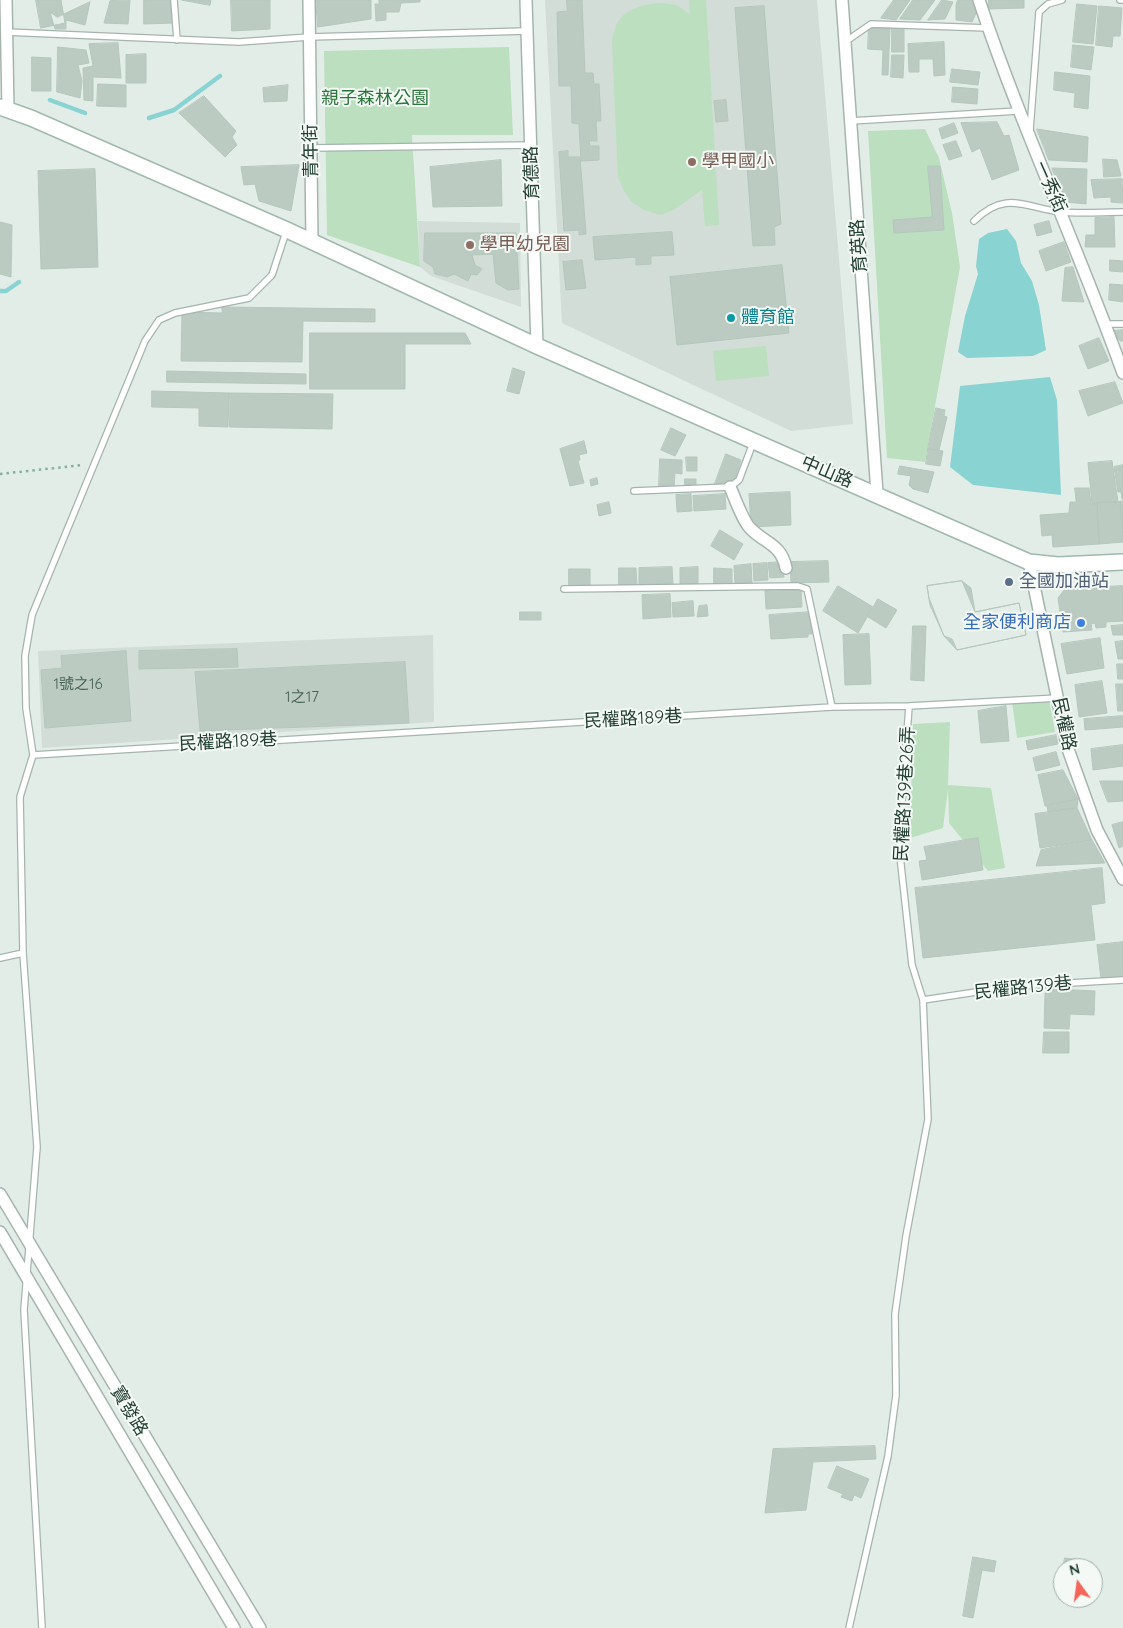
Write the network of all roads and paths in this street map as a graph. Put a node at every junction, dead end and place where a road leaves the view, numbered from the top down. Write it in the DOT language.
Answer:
graph roads {
  1 [pos="6,0"];
  2 [pos="174,0"];
  3 [pos="309,0"];
  4 [pos="526,0"];
  5 [pos="842,0"];
  6 [pos="979,0"];
  7 [pos="1062,0"];
  8 [pos="988,28"];
  9 [pos="527,31"];
  10 [pos="6,32"];
  11 [pos="309,37"];
  12 [pos="177,40"];
  13 [pos="845,42"];
  14 [pos="4,108"];
  15 [pos="1018,111"];
  16 [pos="850,121"];
  17 [pos="1029,140"];
  18 [pos="531,145"];
  19 [pos="311,148"];
  20 [pos="1061,212"];
  21 [pos="1123,212"];
  22 [pos="974,221"];
  23 [pos="287,230"];
  24 [pos="312,241"];
  25 [pos="1105,324"];
  26 [pos="1123,324"];
  27 [pos="537,346"];
  28 [pos="1123,373"];
  29 [pos="754,440"];
  30 [pos="92,464"];
  31 [pos="0,474"];
  32 [pos="730,487"];
  33 [pos="634,491"];
  34 [pos="876,493"];
  35 [pos="1029,562"];
  36 [pos="1123,562"];
  37 [pos="786,568"];
  38 [pos="564,589"];
  39 [pos="1059,698"];
  40 [pos="909,706"];
  41 [pos="832,707"];
  42 [pos="33,755"];
  43 [pos="1123,879"];
  44 [pos="23,953"];
  45 [pos="0,958"];
  46 [pos="1123,980"];
  47 [pos="923,1000"];
  48 [pos="0,1194"];
  49 [pos="0,1232"];
  50 [pos="30,1245"];
  51 [pos="28,1281"];
  52 [pos="42,1628"];
  53 [pos="234,1628"];
  54 [pos="260,1628"];
  55 [pos="849,1628"];
  1 -- 10 [label="street"];
  2 -- 12 [label="lane"];
  3 -- 11 [label="street, 青年街"];
  4 -- 9 [label="street, 育德路"];
  5 -- 13 [label="street, 育英路"];
  6 -- 8 [label="street, 一秀街"];
  7 -- 17 [label="lane"];
  8 -- 13 [label="lane"];
  8 -- 15 [label="street, 一秀街"];
  9 -- 11 [label="lane"];
  9 -- 18 [label="street, 育德路"];
  10 -- 12 [label="lane"];
  10 -- 14 [label="street"];
  11 -- 12 [label="lane"];
  11 -- 19 [label="street, 青年街"];
  13 -- 16 [label="street, 育英路"];
  14 -- 23 [label="main road, 中山路"];
  15 -- 16 [label="lane"];
  15 -- 17 [label="street, 一秀街"];
  16 -- 34 [label="street, 育英路"];
  17 -- 20 [label="street, 一秀街"];
  18 -- 19 [label="lane"];
  18 -- 27 [label="street, 育德路"];
  19 -- 24 [label="street, 青年街"];
  20 -- 21 [label="lane"];
  20 -- 22 [label="lane"];
  20 -- 25 [label="street, 一秀街"];
  23 -- 24 [label="main road, 中山路"];
  23 -- 30 [label="lane"];
  24 -- 27 [label="main road, 中山路"];
  25 -- 26 [label="lane"];
  25 -- 28 [label="street, 一秀街"];
  27 -- 29 [label="main road, 中山路"];
  29 -- 32 [label="lane"];
  29 -- 34 [label="main road, 中山路"];
  30 -- 31 [label="path"];
  30 -- 42 [label="lane"];
  32 -- 33 [label="lane"];
  32 -- 37 [label="street"];
  34 -- 35 [label="main road, 中山路"];
  35 -- 36 [label="main road, 中山路"];
  35 -- 39 [label="street, 民權路"];
  38 -- 41 [label="lane"];
  39 -- 40 [label="lane, 民權路189巷"];
  39 -- 43 [label="street, 民權路"];
  40 -- 41 [label="lane, 民權路189巷"];
  40 -- 47 [label="lane, 民權路139巷26弄"];
  41 -- 42 [label="lane, 民權路189巷"];
  42 -- 44 [label="lane"];
  44 -- 45 [label="lane"];
  44 -- 50 [label="lane"];
  46 -- 47 [label="lane, 民權路139巷"];
  47 -- 55 [label="lane, 民權路139巷26弄"];
  48 -- 50 [label="street, 寶發路"];
  49 -- 51 [label="street, 寶發路"];
  50 -- 51 [label="lane"];
  50 -- 54 [label="street, 寶發路"];
  51 -- 52 [label="lane"];
  51 -- 53 [label="street, 寶發路"];
}
